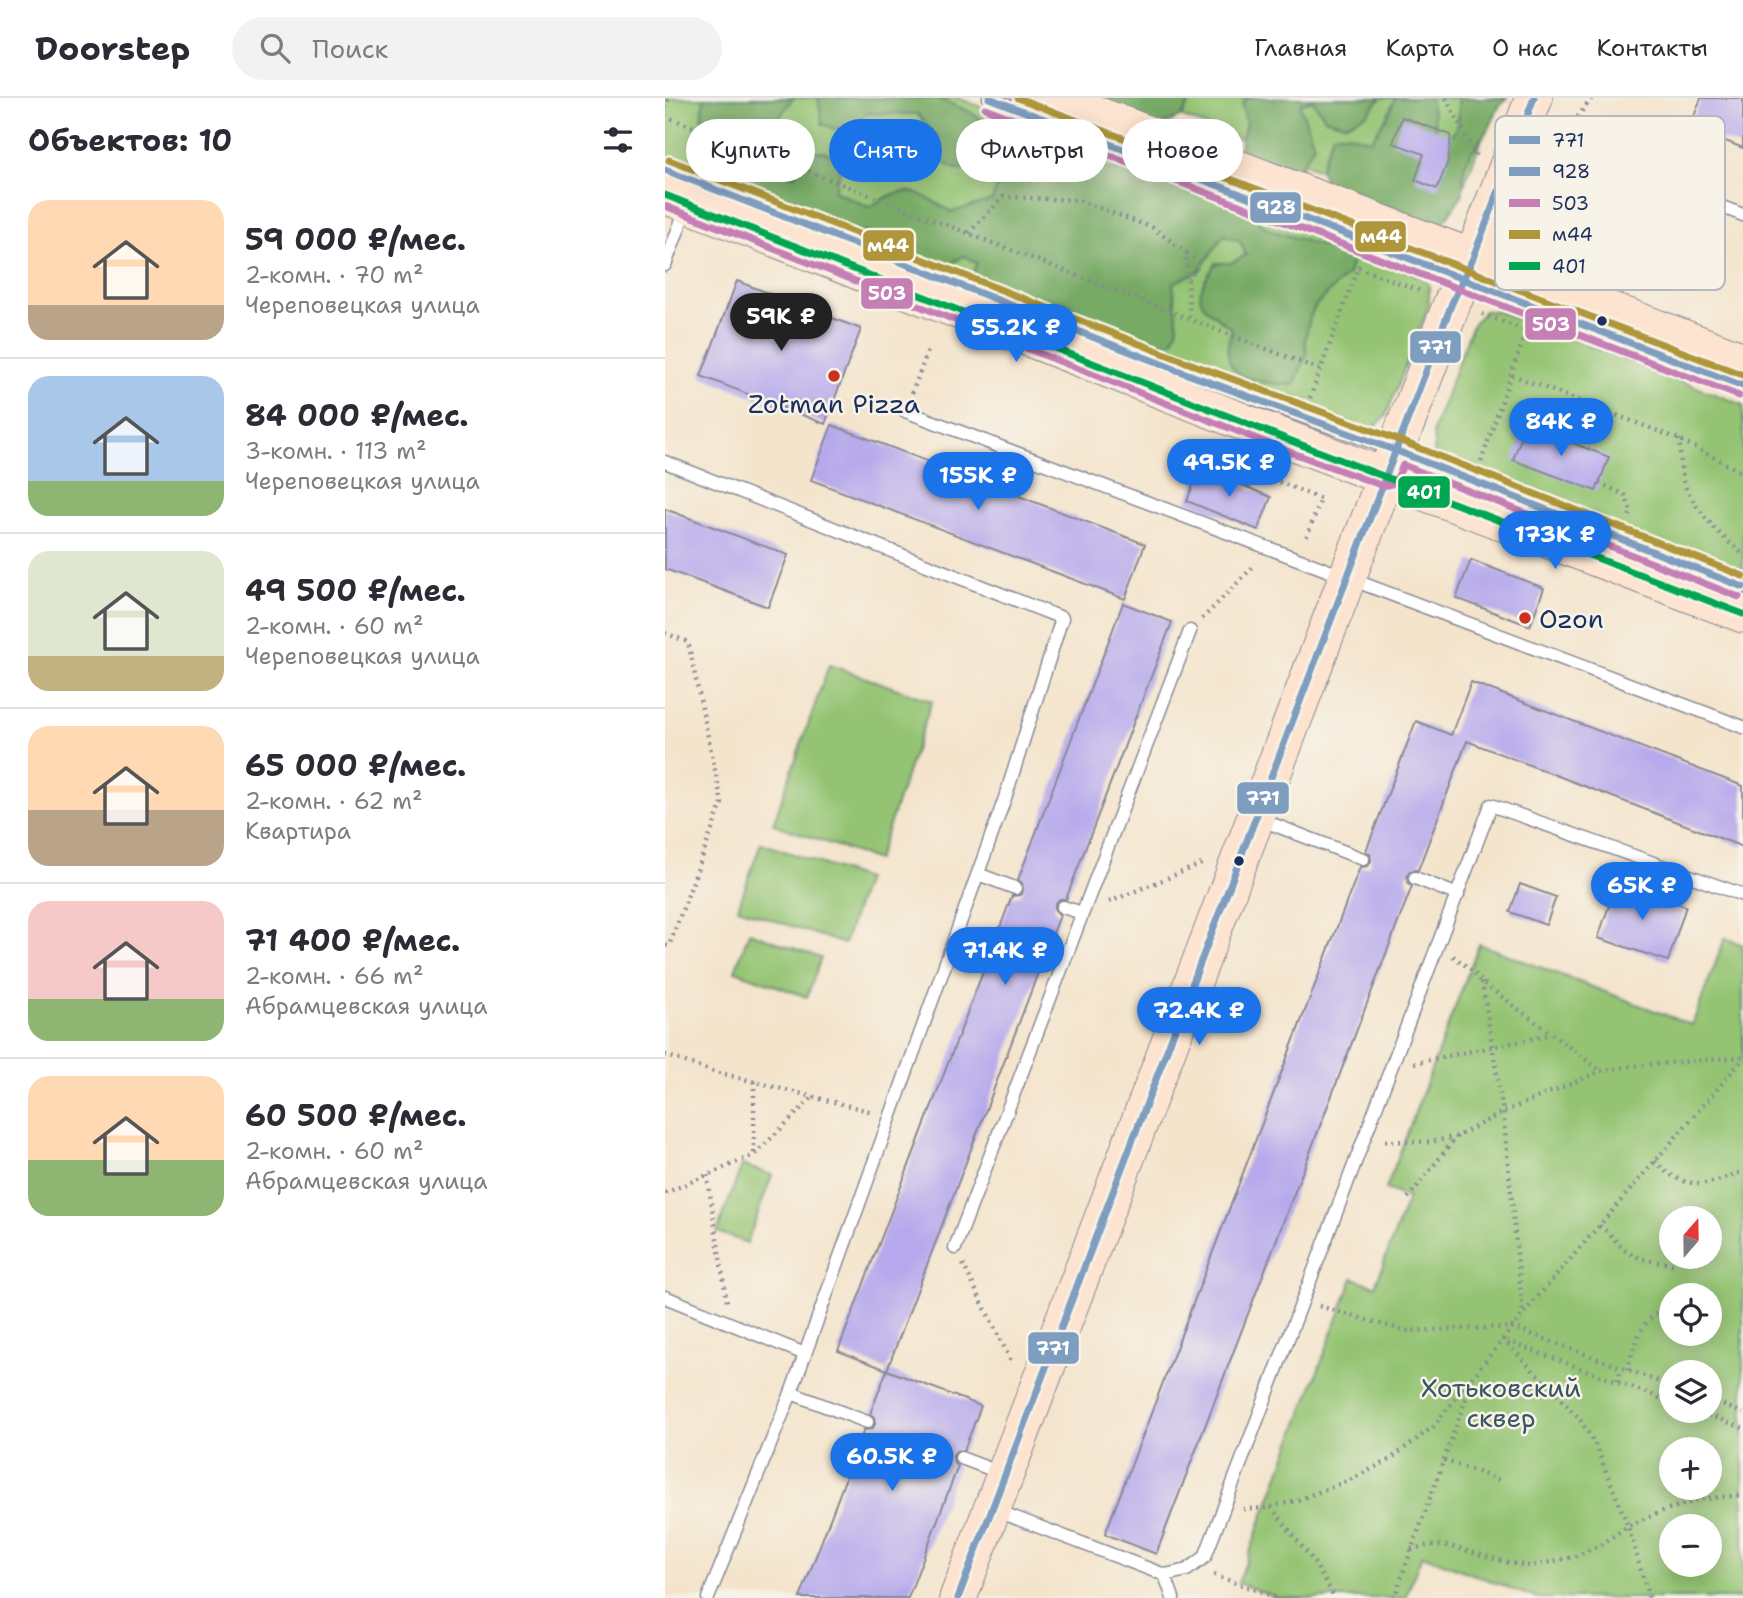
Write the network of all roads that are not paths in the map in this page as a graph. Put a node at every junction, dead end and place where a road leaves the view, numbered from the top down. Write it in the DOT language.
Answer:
graph roads {
  1 [pos="989,98"];
  2 [pos="1052,98"];
  3 [pos="665,170"];
  4 [pos="1495,191"];
  5 [pos="676,199"];
  6 [pos="1725,207"];
  7 [pos="1743,215"];
  8 [pos="665,265"];
  9 [pos="1458,278"];
  10 [pos="1495,289"];
  11 [pos="1499,290"];
  12 [pos="1743,361"];
  13 [pos="1743,386"];
  14 [pos="905,411"];
  15 [pos="665,462"];
  16 [pos="1392,463"];
  17 [pos="1348,579"];
  18 [pos="1743,587"];
  19 [pos="1743,614"];
  20 [pos="1190,631"];
  21 [pos="1743,727"];
  22 [pos="1251,832"];
  23 [pos="1363,859"];
  24 [pos="978,874"];
  25 [pos="1415,878"];
  26 [pos="1015,888"];
  27 [pos="1458,895"];
  28 [pos="1743,895"];
  29 [pos="1063,906"];
  30 [pos="1082,913"];
  31 [pos="955,1248"];
  32 [pos="665,1297"];
  33 [pos="805,1354"];
  34 [pos="791,1393"];
  35 [pos="867,1422"];
  36 [pos="961,1458"];
  37 [pos="1005,1474"];
  38 [pos="991,1509"];
  39 [pos="1164,1575"];
  40 [pos="708,1598"];
  41 [pos="958,1598"];
  42 [pos="1173,1598"];
  1 -- 9 [label="lane"];
  2 -- 9 [label="main road"];
  3 -- 16 [label="lane"];
  4 -- 9 [label="main road"];
  5 -- 8 [label="lane"];
  5 -- 16 [label="main road"];
  6 -- 7 [label="lane"];
  9 -- 10 [label="main road"];
  9 -- 13 [label="lane"];
  9 -- 16 [label="main road"];
  11 -- 12 [label="main road"];
  14 -- 17 [label="lane"];
  15 -- 24 [label="lane"];
  16 -- 17 [label="main road"];
  16 -- 18 [label="lane"];
  16 -- 19 [label="main road"];
  17 -- 21 [label="lane"];
  17 -- 22 [label="main road"];
  20 -- 30 [label="lane"];
  22 -- 23 [label="lane"];
  22 -- 37 [label="main road"];
  24 -- 26 [label="lane"];
  24 -- 33 [label="lane"];
  25 -- 27 [label="lane"];
  27 -- 28 [label="lane"];
  27 -- 39 [label="lane"];
  29 -- 30 [label="lane"];
  30 -- 31 [label="lane"];
  32 -- 33 [label="lane"];
  33 -- 34 [label="lane"];
  34 -- 35 [label="lane"];
  34 -- 40 [label="lane"];
  36 -- 37 [label="lane"];
  37 -- 38 [label="main road"];
  38 -- 39 [label="lane"];
  38 -- 41 [label="main road"];
  39 -- 42 [label="lane"];
}
